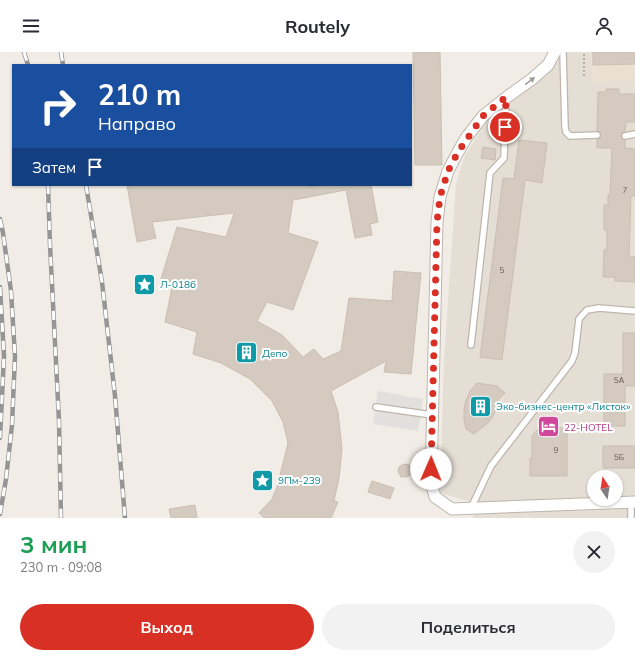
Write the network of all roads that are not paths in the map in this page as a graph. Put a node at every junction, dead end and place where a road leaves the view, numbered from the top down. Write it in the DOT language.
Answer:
graph roads {
  1 [pos="555,52"];
  2 [pos="563,52"];
  3 [pos="506,97"];
  4 [pos="635,134"];
  5 [pos="597,135"];
  6 [pos="625,136"];
  7 [pos="635,311"];
  8 [pos="471,345"];
  9 [pos="376,406"];
  10 [pos="432,415"];
  11 [pos="633,502"];
  12 [pos="471,508"];
  13 [pos="452,513"];
  14 [pos="631,518"];
  3 -- 1 [label="street, one-way"];
  2 -- 5 [label="lane"];
  3 -- 8 [label="lane"];
  3 -- 10 [label="street"];
  4 -- 6 [label="lane"];
  7 -- 12 [label="lane"];
  9 -- 10 [label="lane"];
  10 -- 13 [label="street"];
  11 -- 12 [label="street"];
  11 -- 14 [label="lane"];
  12 -- 13 [label="street"];
}
